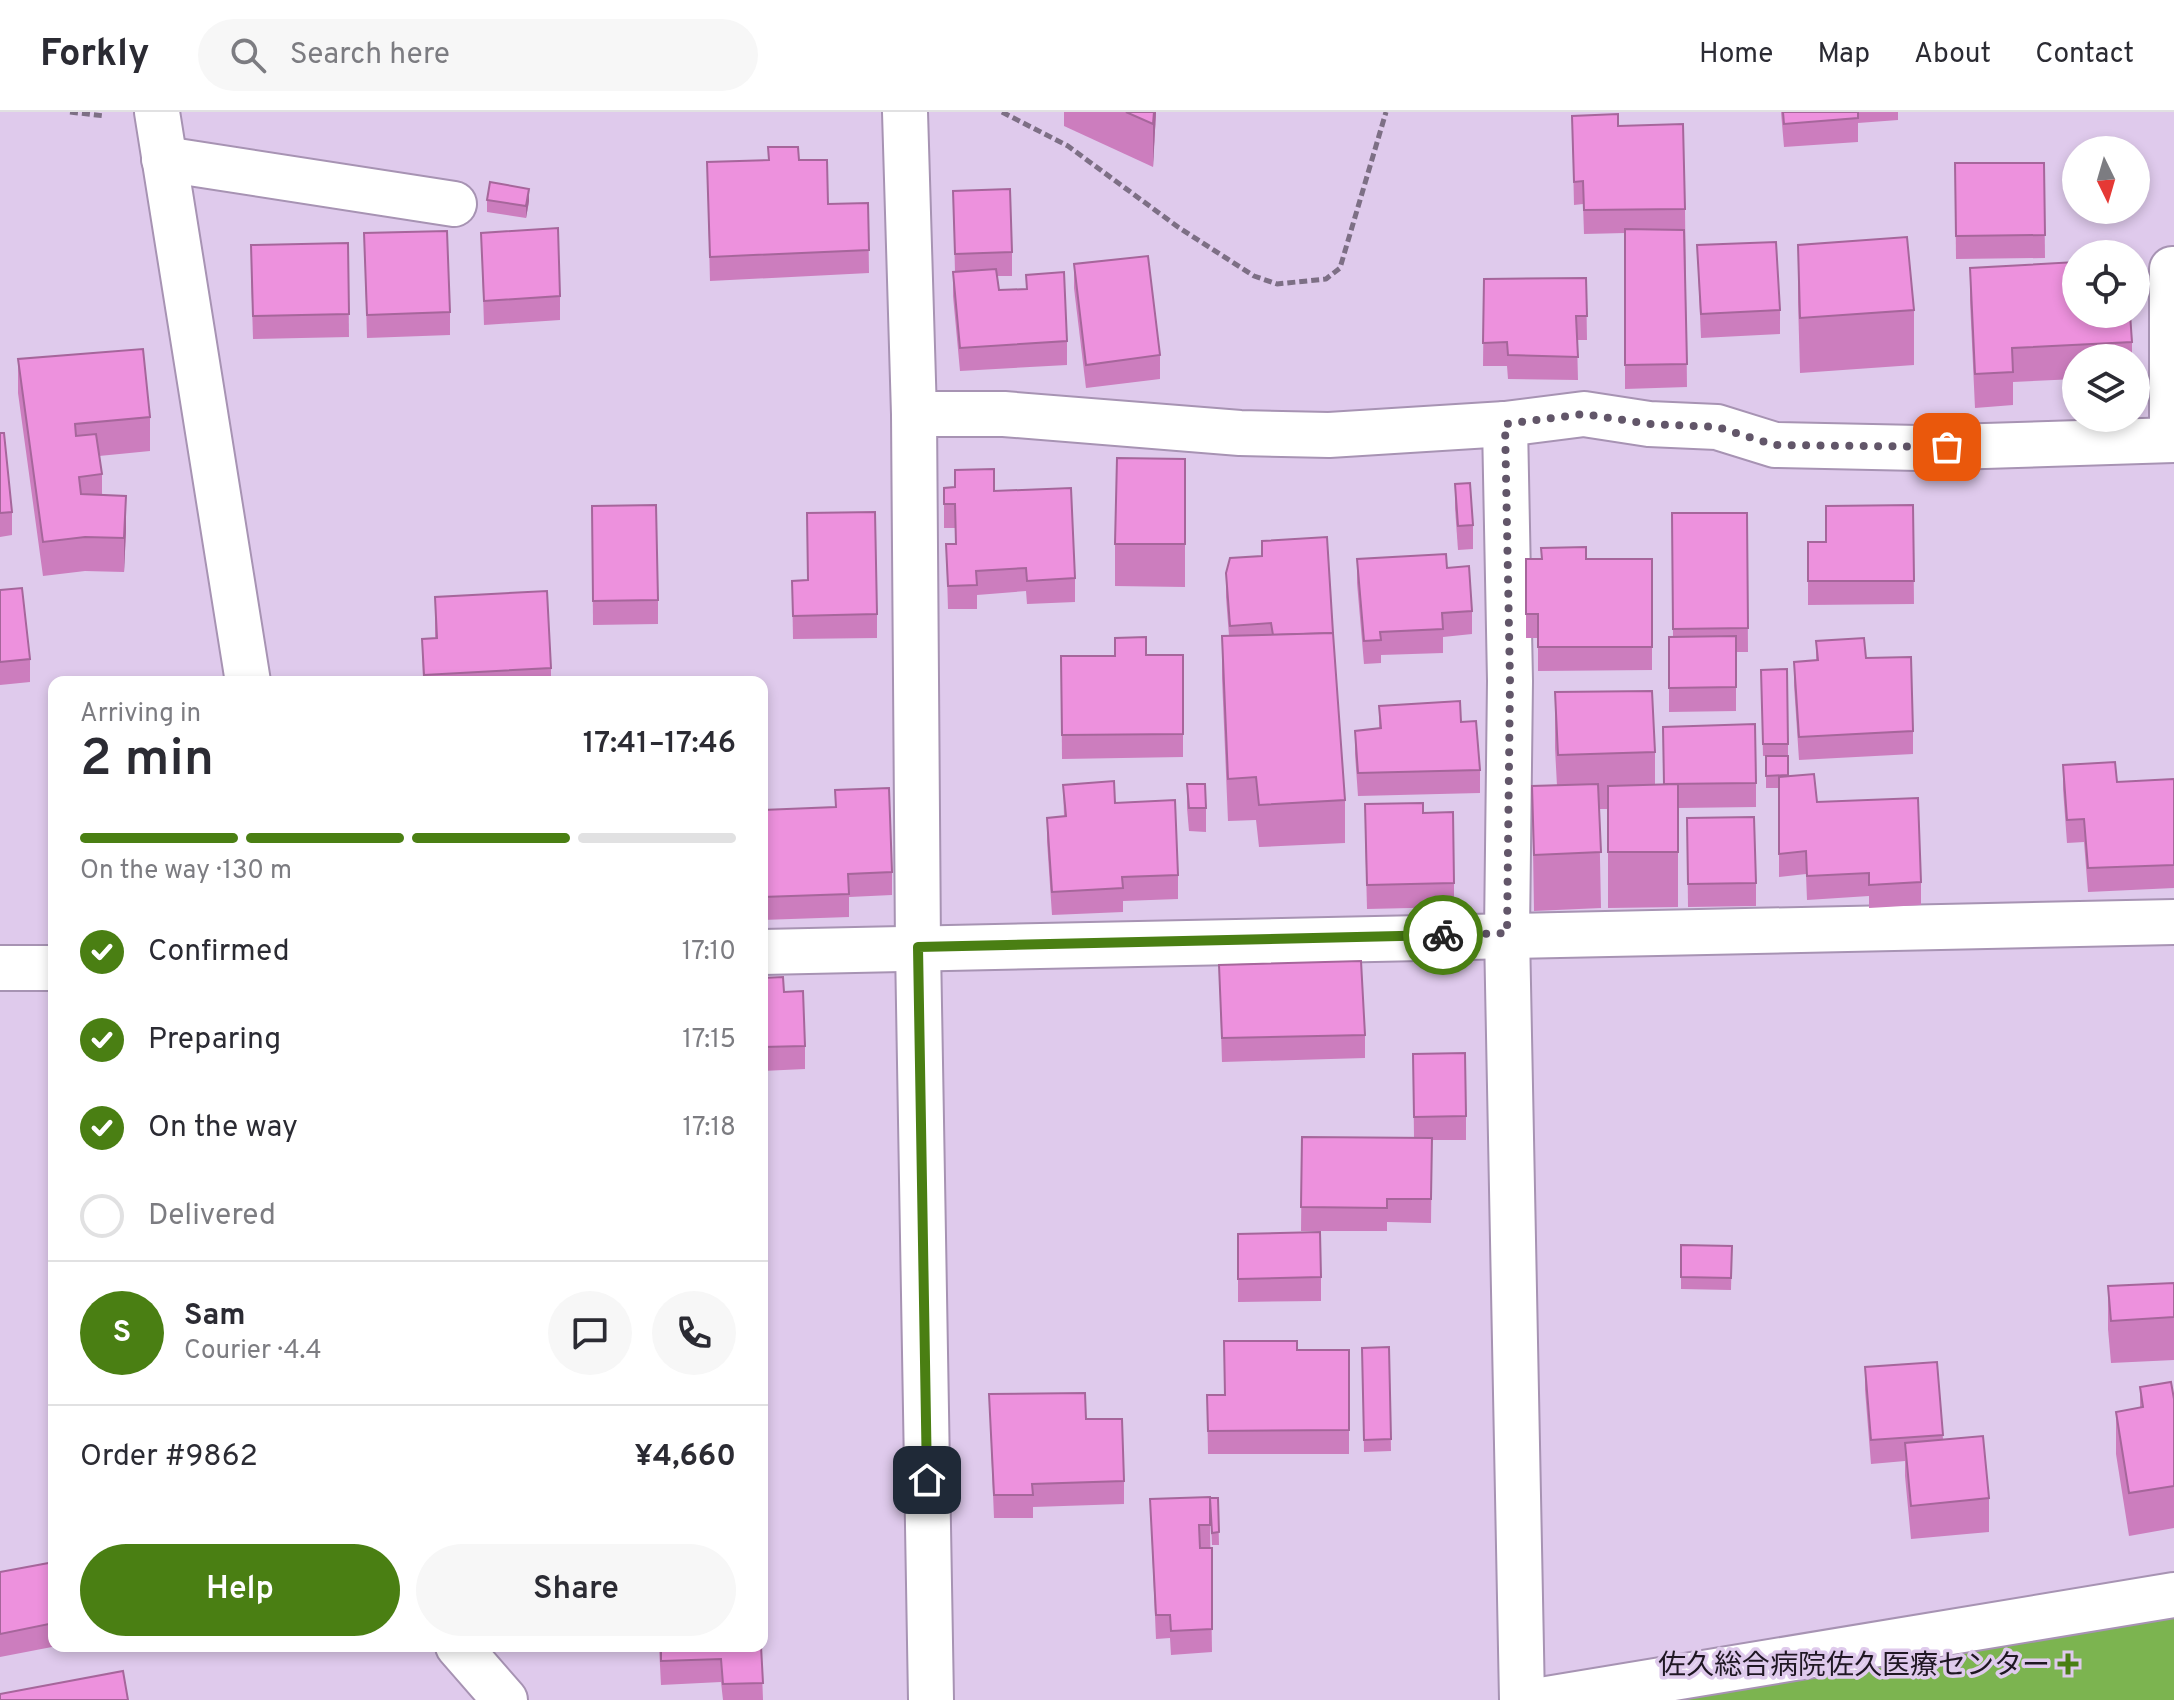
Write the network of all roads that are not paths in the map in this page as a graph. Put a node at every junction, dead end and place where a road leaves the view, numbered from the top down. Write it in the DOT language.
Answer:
graph roads {
  1 [pos="157,112"];
  2 [pos="905,112"];
  3 [pos="164,159"];
  4 [pos="454,204"];
  5 [pos="2172,269"];
  6 [pos="914,414"];
  7 [pos="1505,424"];
  8 [pos="2173,440"];
  9 [pos="247,676"];
  10 [pos="2174,922"];
  11 [pos="1507,933"];
  12 [pos="918,947"];
  13 [pos="768,952"];
  14 [pos="0,968"];
  15 [pos="48,968"];
  16 [pos="2174,1595"];
  17 [pos="463,1652"];
  18 [pos="505,1700"];
  19 [pos="931,1700"];
  20 [pos="1522,1700"];
  21 [pos="1541,1700"];
  1 -- 3 [label="street"];
  2 -- 6 [label="street"];
  3 -- 4 [label="street"];
  3 -- 9 [label="street"];
  5 -- 8 [label="street"];
  6 -- 7 [label="street"];
  6 -- 12 [label="street"];
  7 -- 8 [label="street"];
  7 -- 11 [label="street"];
  10 -- 11 [label="street"];
  11 -- 12 [label="street"];
  11 -- 20 [label="street"];
  12 -- 13 [label="street"];
  12 -- 19 [label="street"];
  14 -- 15 [label="street"];
  16 -- 21 [label="street"];
  17 -- 18 [label="street"];
}
